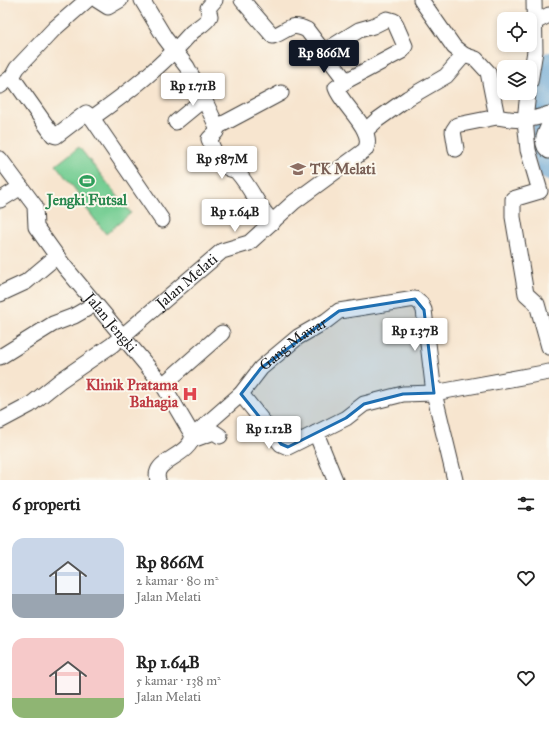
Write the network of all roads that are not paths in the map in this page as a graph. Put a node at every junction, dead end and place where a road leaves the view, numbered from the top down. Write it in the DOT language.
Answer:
graph roads {
  1 [pos="87,0"];
  2 [pos="97,0"];
  3 [pos="120,0"];
  4 [pos="142,0"];
  5 [pos="215,0"];
  6 [pos="242,0"];
  7 [pos="421,0"];
  8 [pos="534,0"];
  9 [pos="535,12"];
  10 [pos="549,15"];
  11 [pos="537,21"];
  12 [pos="325,51"];
  13 [pos="176,52"];
  14 [pos="464,55"];
  15 [pos="12,77"];
  16 [pos="346,80"];
  17 [pos="0,86"];
  18 [pos="281,93"];
  19 [pos="204,99"];
  20 [pos="528,100"];
  21 [pos="549,114"];
  22 [pos="496,116"];
  23 [pos="92,118"];
  24 [pos="529,120"];
  25 [pos="176,122"];
  26 [pos="549,125"];
  27 [pos="217,127"];
  28 [pos="365,131"];
  29 [pos="456,149"];
  30 [pos="549,151"];
  31 [pos="0,159"];
  32 [pos="21,187"];
  33 [pos="0,200"];
  34 [pos="162,220"];
  35 [pos="273,222"];
  36 [pos="57,256"];
  37 [pos="0,294"];
  38 [pos="95,304"];
  39 [pos="222,333"];
  40 [pos="122,335"];
  41 [pos="549,347"];
  42 [pos="0,357"];
  43 [pos="549,372"];
  44 [pos="163,385"];
  45 [pos="434,393"];
  46 [pos="241,394"];
  47 [pos="0,421"];
  48 [pos="316,433"];
  49 [pos="220,436"];
  50 [pos="192,438"];
  51 [pos="155,479"];
  52 [pos="335,480"];
  53 [pos="455,480"];
  1 -- 15 [label="street"];
  2 -- 3 [label="street"];
  4 -- 13 [label="street"];
  5 -- 13 [label="street"];
  6 -- 12 [label="street"];
  7 -- 14 [label="street"];
  8 -- 9 [label="street"];
  10 -- 11 [label="street"];
  12 -- 16 [label="street"];
  12 -- 16 [label="street"];
  13 -- 19 [label="street"];
  13 -- 23 [label="street"];
  14 -- 22 [label="street"];
  14 -- 28 [label="street"];
  15 -- 17 [label="street"];
  15 -- 23 [label="street"];
  16 -- 28 [label="street"];
  18 -- 27 [label="street"];
  19 -- 25 [label="street"];
  19 -- 27 [label="street"];
  20 -- 24 [label="street"];
  21 -- 24 [label="street"];
  22 -- 24 [label="street"];
  22 -- 29 [label="street"];
  23 -- 34 [label="street"];
  24 -- 41 [label="street"];
  26 -- 30 [label="street"];
  27 -- 35 [label="street"];
  28 -- 35 [label="street, Jalan Melati"];
  31 -- 32 [label="street, Jalan Jengki"];
  32 -- 33 [label="street"];
  32 -- 36 [label="street, Jalan Jengki"];
  35 -- 40 [label="street, Jalan Melati"];
  36 -- 37 [label="street"];
  36 -- 38 [label="street, Jalan Jengki"];
  38 -- 40 [label="street, Jalan Jengki"];
  38 -- 42 [label="street"];
  39 -- 44 [label="street"];
  40 -- 44 [label="street, Jalan Jengki"];
  40 -- 47 [label="street, Jalan Melati"];
  43 -- 45 [label="street"];
  44 -- 50 [label="street, Jalan Jengki"];
  45 -- 46 [label="street, Gang Mawar"];
  45 -- 48 [label="street"];
  45 -- 53 [label="street"];
  46 -- 48 [label="street"];
  46 -- 50 [label="street, Gang Mawar"];
  48 -- 52 [label="street"];
  49 -- 50 [label="street"];
  50 -- 51 [label="street"];
}
